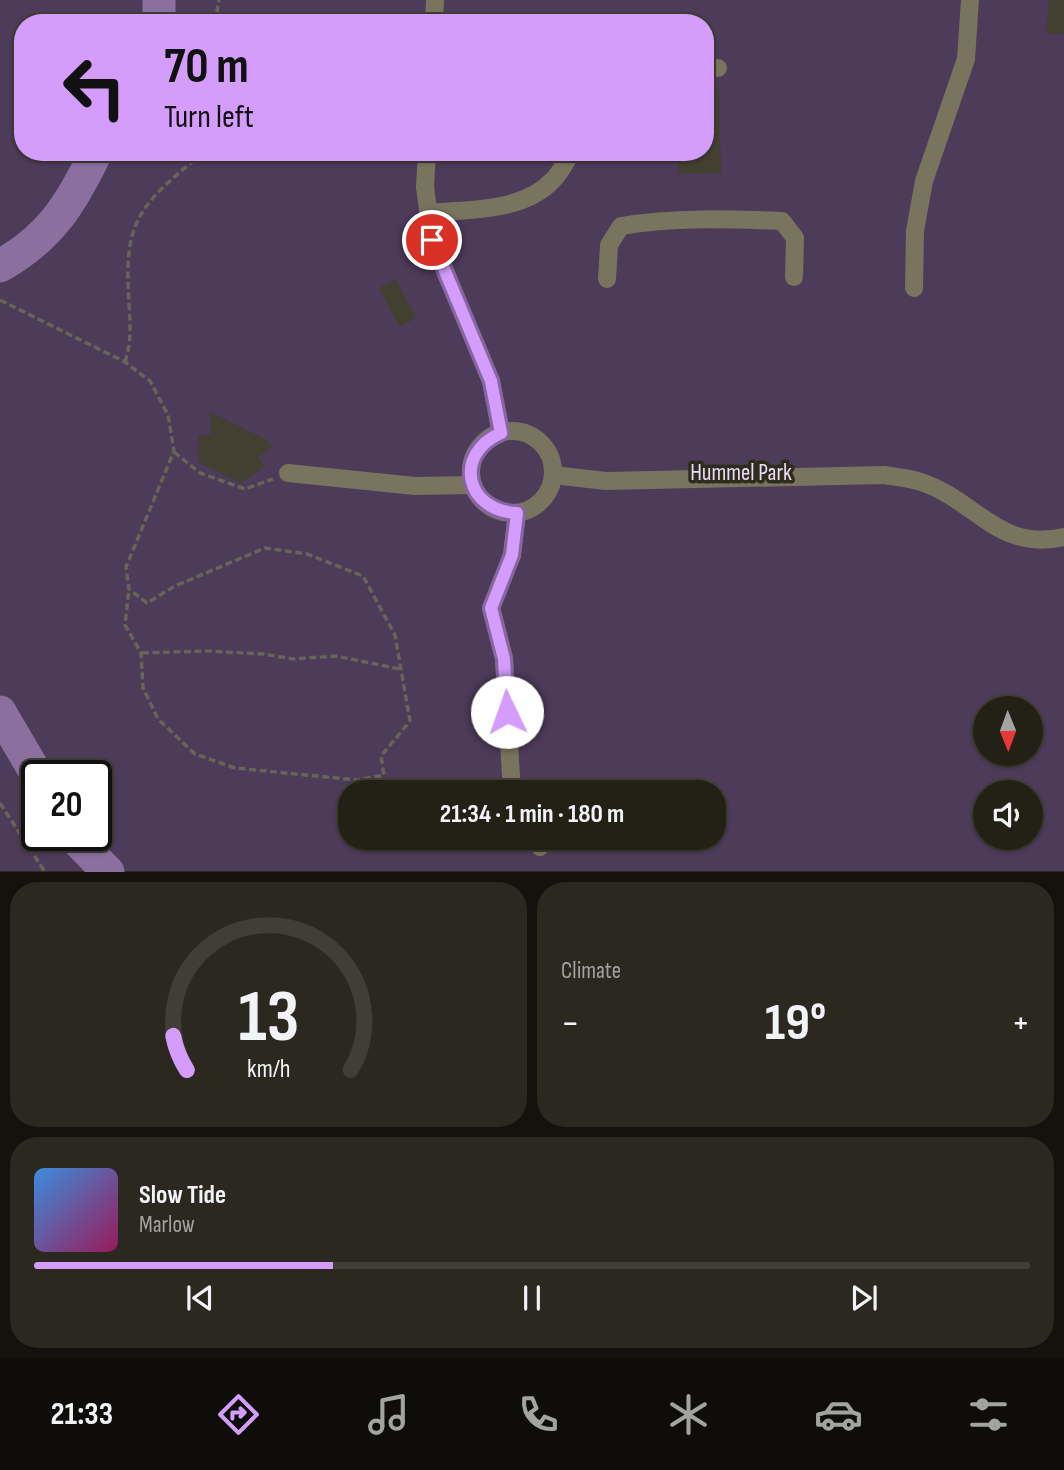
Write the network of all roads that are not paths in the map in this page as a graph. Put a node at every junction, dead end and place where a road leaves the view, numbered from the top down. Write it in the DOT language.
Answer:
graph roads {
  1 [pos="970,0"];
  2 [pos="426,161"];
  3 [pos="566,161"];
  4 [pos="429,214"];
  5 [pos="794,277"];
  6 [pos="607,279"];
  7 [pos="914,282"];
  8 [pos="501,433"];
  9 [pos="288,473"];
  10 [pos="553,475"];
  11 [pos="472,485"];
  12 [pos="517,513"];
  13 [pos="1064,537"];
  14 [pos="511,780"];
  1 -- 7 [label="lane"];
  2 -- 4 [label="lane"];
  3 -- 4 [label="lane"];
  4 -- 8 [label="lane"];
  5 -- 6 [label="lane"];
  8 -- 10 [label="lane"];
  8 -- 11 [label="lane"];
  9 -- 11 [label="lane"];
  10 -- 12 [label="lane"];
  10 -- 13 [label="lane"];
  11 -- 12 [label="lane"];
  12 -- 14 [label="lane"];
}
